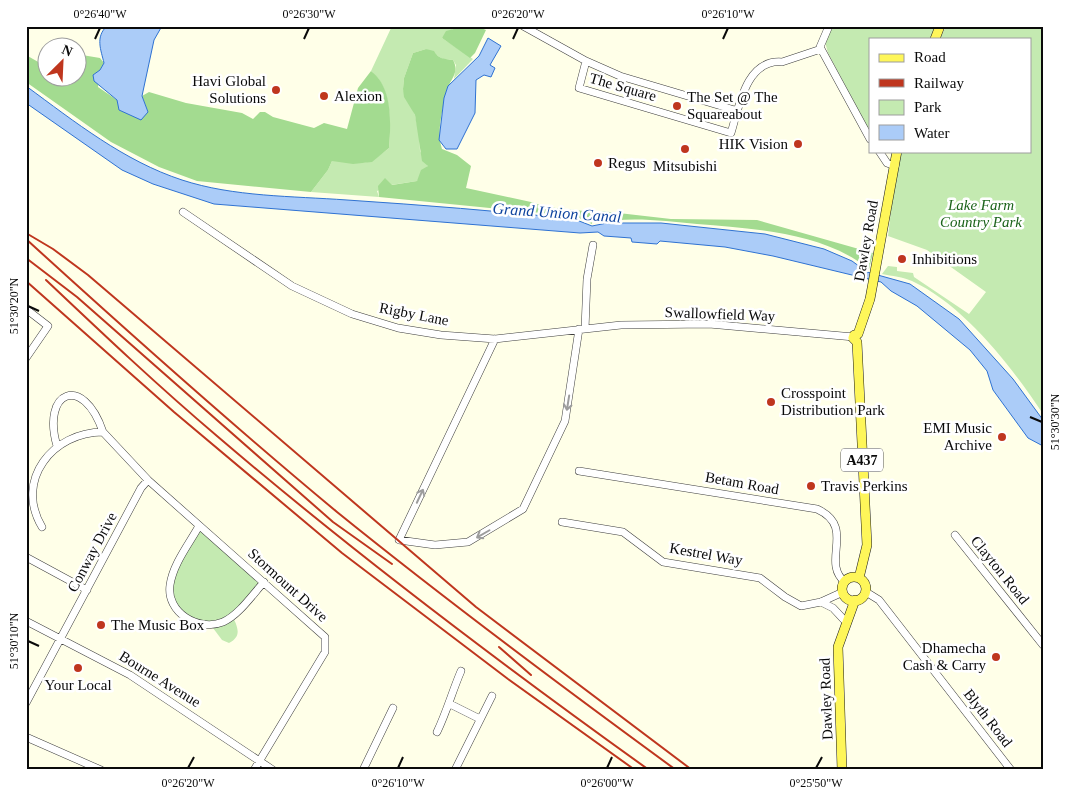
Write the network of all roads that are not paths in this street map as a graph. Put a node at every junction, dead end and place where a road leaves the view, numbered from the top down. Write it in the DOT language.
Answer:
graph roads {
  1 [pos="523,26"];
  2 [pos="829,26"];
  3 [pos="940,26"];
  4 [pos="935,38"];
  5 [pos="821,49"];
  6 [pos="586,61"];
  7 [pos="738,111"];
  8 [pos="869,137"];
  9 [pos="880,152"];
  10 [pos="898,152"];
  11 [pos="895,166"];
  12 [pos="183,212"];
  13 [pos="593,245"];
  14 [pos="26,309"];
  15 [pos="582,329"];
  16 [pos="856,337"];
  17 [pos="495,339"];
  18 [pos="26,358"];
  19 [pos="103,432"];
  20 [pos="57,446"];
  21 [pos="579,471"];
  22 [pos="148,480"];
  23 [pos="562,522"];
  24 [pos="199,526"];
  25 [pos="42,527"];
  26 [pos="955,536"];
  27 [pos="26,557"];
  28 [pos="859,578"];
  29 [pos="264,582"];
  30 [pos="845,582"];
  31 [pos="87,590"];
  32 [pos="843,592"];
  33 [pos="866,592"];
  34 [pos="856,600"];
  35 [pos="821,602"];
  36 [pos="26,621"];
  37 [pos="847,623"];
  38 [pos="61,638"];
  39 [pos="1043,645"];
  40 [pos="461,672"];
  41 [pos="492,696"];
  42 [pos="26,703"];
  43 [pos="450,704"];
  44 [pos="393,708"];
  45 [pos="480,720"];
  46 [pos="437,732"];
  47 [pos="26,737"];
  48 [pos="259,761"];
  49 [pos="101,770"];
  50 [pos="254,770"];
  51 [pos="274,770"];
  52 [pos="363,770"];
  53 [pos="455,770"];
  54 [pos="842,770"];
  55 [pos="1011,770"];
  1 -- 6 [label="street"];
  2 -- 5 [label="street"];
  3 -- 4 [label="main road"];
  5 -- 7 [label="street, The Square"];
  5 -- 8 [label="street"];
  6 -- 7 [label="street, The Square"];
  6 -- 7 [label="street, The Square"];
  9 -- 11 [label="street"];
  10 -- 11 [label="main road, Dawley Road / A437"];
  11 -- 16 [label="main road, Dawley Road / A437"];
  12 -- 17 [label="street, Rigby Lane"];
  13 -- 15 [label="street"];
  14 -- 18 [label="street"];
  15 -- 16 [label="street, Swallowfield Way"];
  15 -- 17 [label="street, Rigby Lane"];
  15 -- 17 [label="street, one-way"];
  16 -- 28 [label="main road, Dawley Road / A437"];
  19 -- 20 [label="street"];
  19 -- 20 [label="street, Stormount Drive"];
  19 -- 22 [label="street, Stormount Drive"];
  20 -- 25 [label="street"];
  21 -- 30 [label="street, Betam Road"];
  22 -- 24 [label="street, Stormount Drive"];
  22 -- 31 [label="street, Conway Drive"];
  23 -- 35 [label="street, Kestrel Way"];
  24 -- 29 [label="street, Stormount Drive"];
  24 -- 29 [label="street"];
  26 -- 39 [label="street, Clayton Road"];
  27 -- 31 [label="street"];
  28 -- 30 [label="main road"];
  28 -- 33 [label="main road"];
  29 -- 48 [label="street, Stormount Drive"];
  30 -- 32 [label="main road"];
  31 -- 38 [label="street, Conway Drive"];
  32 -- 34 [label="main road"];
  32 -- 35 [label="street, Kestrel Way"];
  33 -- 34 [label="main road, Dawley Road"];
  33 -- 55 [label="street, Blyth Road"];
  34 -- 37 [label="main road, Dawley Road"];
  35 -- 37 [label="street"];
  36 -- 38 [label="street, Bourne Avenue"];
  37 -- 54 [label="main road, Dawley Road"];
  38 -- 42 [label="street, Conway Drive"];
  38 -- 48 [label="street, Bourne Avenue"];
  40 -- 43 [label="street"];
  41 -- 45 [label="street"];
  43 -- 45 [label="street"];
  43 -- 46 [label="street"];
  44 -- 52 [label="street"];
  45 -- 53 [label="street"];
  47 -- 49 [label="street"];
  48 -- 50 [label="street, Stormount Drive"];
  48 -- 51 [label="street, Bourne Avenue"];
}
